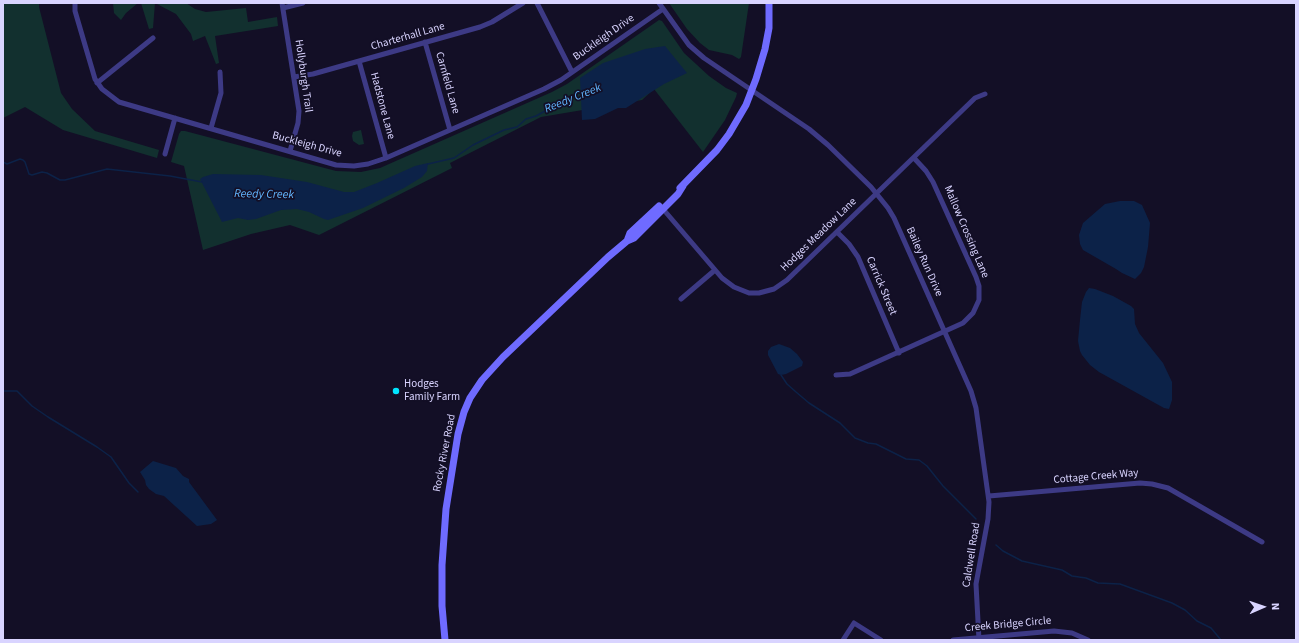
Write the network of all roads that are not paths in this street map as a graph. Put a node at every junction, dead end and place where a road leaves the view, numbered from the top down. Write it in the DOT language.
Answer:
graph roads {
  1 [pos="75,3"];
  2 [pos="303,3"];
  3 [pos="523,3"];
  4 [pos="537,3"];
  5 [pos="659,3"];
  6 [pos="769,3"];
  7 [pos="283,6"];
  8 [pos="663,9"];
  9 [pos="153,38"];
  10 [pos="425,42"];
  11 [pos="359,61"];
  12 [pos="220,72"];
  13 [pos="572,72"];
  14 [pos="294,77"];
  15 [pos="97,83"];
  16 [pos="752,90"];
  17 [pos="985,94"];
  18 [pos="175,118"];
  19 [pos="211,128"];
  20 [pos="450,130"];
  21 [pos="290,151"];
  22 [pos="165,154"];
  23 [pos="386,158"];
  24 [pos="914,158"];
  25 [pos="683,186"];
  26 [pos="876,194"];
  27 [pos="663,209"];
  28 [pos="837,232"];
  29 [pos="627,241"];
  30 [pos="715,270"];
  31 [pos="681,299"];
  32 [pos="945,332"];
  33 [pos="899,352"];
  34 [pos="836,374"];
  35 [pos="989,496"];
  36 [pos="1262,542"];
  37 [pos="979,639"];
  38 [pos="445,640"];
  39 [pos="843,640"];
  40 [pos="881,640"];
  41 [pos="953,640"];
  42 [pos="1088,640"];
  1 -- 15 [label="street, Buckleigh Drive"];
  2 -- 7 [label="street"];
  3 -- 10 [label="street, Charterhall Lane"];
  4 -- 13 [label="street"];
  5 -- 8 [label="street, Bailey Run Drive"];
  6 -- 16 [label="street, Rocky River Road"];
  7 -- 14 [label="street, Hollyburgh Trail"];
  8 -- 13 [label="street, Buckleigh Drive"];
  8 -- 16 [label="street, Bailey Run Drive"];
  9 -- 15 [label="street"];
  10 -- 11 [label="street, Charterhall Lane"];
  10 -- 20 [label="street, Carnfeld Lane"];
  11 -- 14 [label="street, Charterhall Lane"];
  11 -- 23 [label="street, Hadstone Lane"];
  12 -- 19 [label="street"];
  13 -- 20 [label="street, Buckleigh Drive"];
  14 -- 21 [label="street, Hollyburgh Trail"];
  15 -- 18 [label="street, Buckleigh Drive"];
  16 -- 25 [label="street, Rocky River Road"];
  16 -- 26 [label="street, Bailey Run Drive"];
  17 -- 24 [label="street, Hodges Meadow Lane"];
  18 -- 19 [label="street, Buckleigh Drive"];
  18 -- 22 [label="street"];
  19 -- 21 [label="street, Buckleigh Drive"];
  20 -- 23 [label="street, Buckleigh Drive"];
  21 -- 23 [label="street, Buckleigh Drive"];
  24 -- 26 [label="street, Hodges Meadow Lane"];
  24 -- 32 [label="street, Mallow Crossing Lane"];
  25 -- 27 [label="street, Rocky River Road"];
  25 -- 29 [label="street, Rocky River Road"];
  26 -- 28 [label="street, Hodges Meadow Lane"];
  26 -- 32 [label="street, Bailey Run Drive"];
  27 -- 29 [label="street, Rocky River Road"];
  27 -- 30 [label="street, Hodges Meadow Lane"];
  28 -- 30 [label="street, Hodges Meadow Lane"];
  28 -- 33 [label="street, Carrick Street"];
  29 -- 38 [label="street, Rocky River Road"];
  30 -- 31 [label="street"];
  32 -- 33 [label="street, Mallow Crossing Lane"];
  32 -- 35 [label="street, Bailey Run Drive"];
  33 -- 34 [label="street, Mallow Crossing Lane"];
  35 -- 36 [label="street, Cottage Creek Way"];
  35 -- 37 [label="street, Caldwell Road"];
  37 -- 41 [label="street, Creek Bridge Circle"];
  37 -- 42 [label="street, Creek Bridge Circle"];
  39 -- 40 [label="street"];
}
